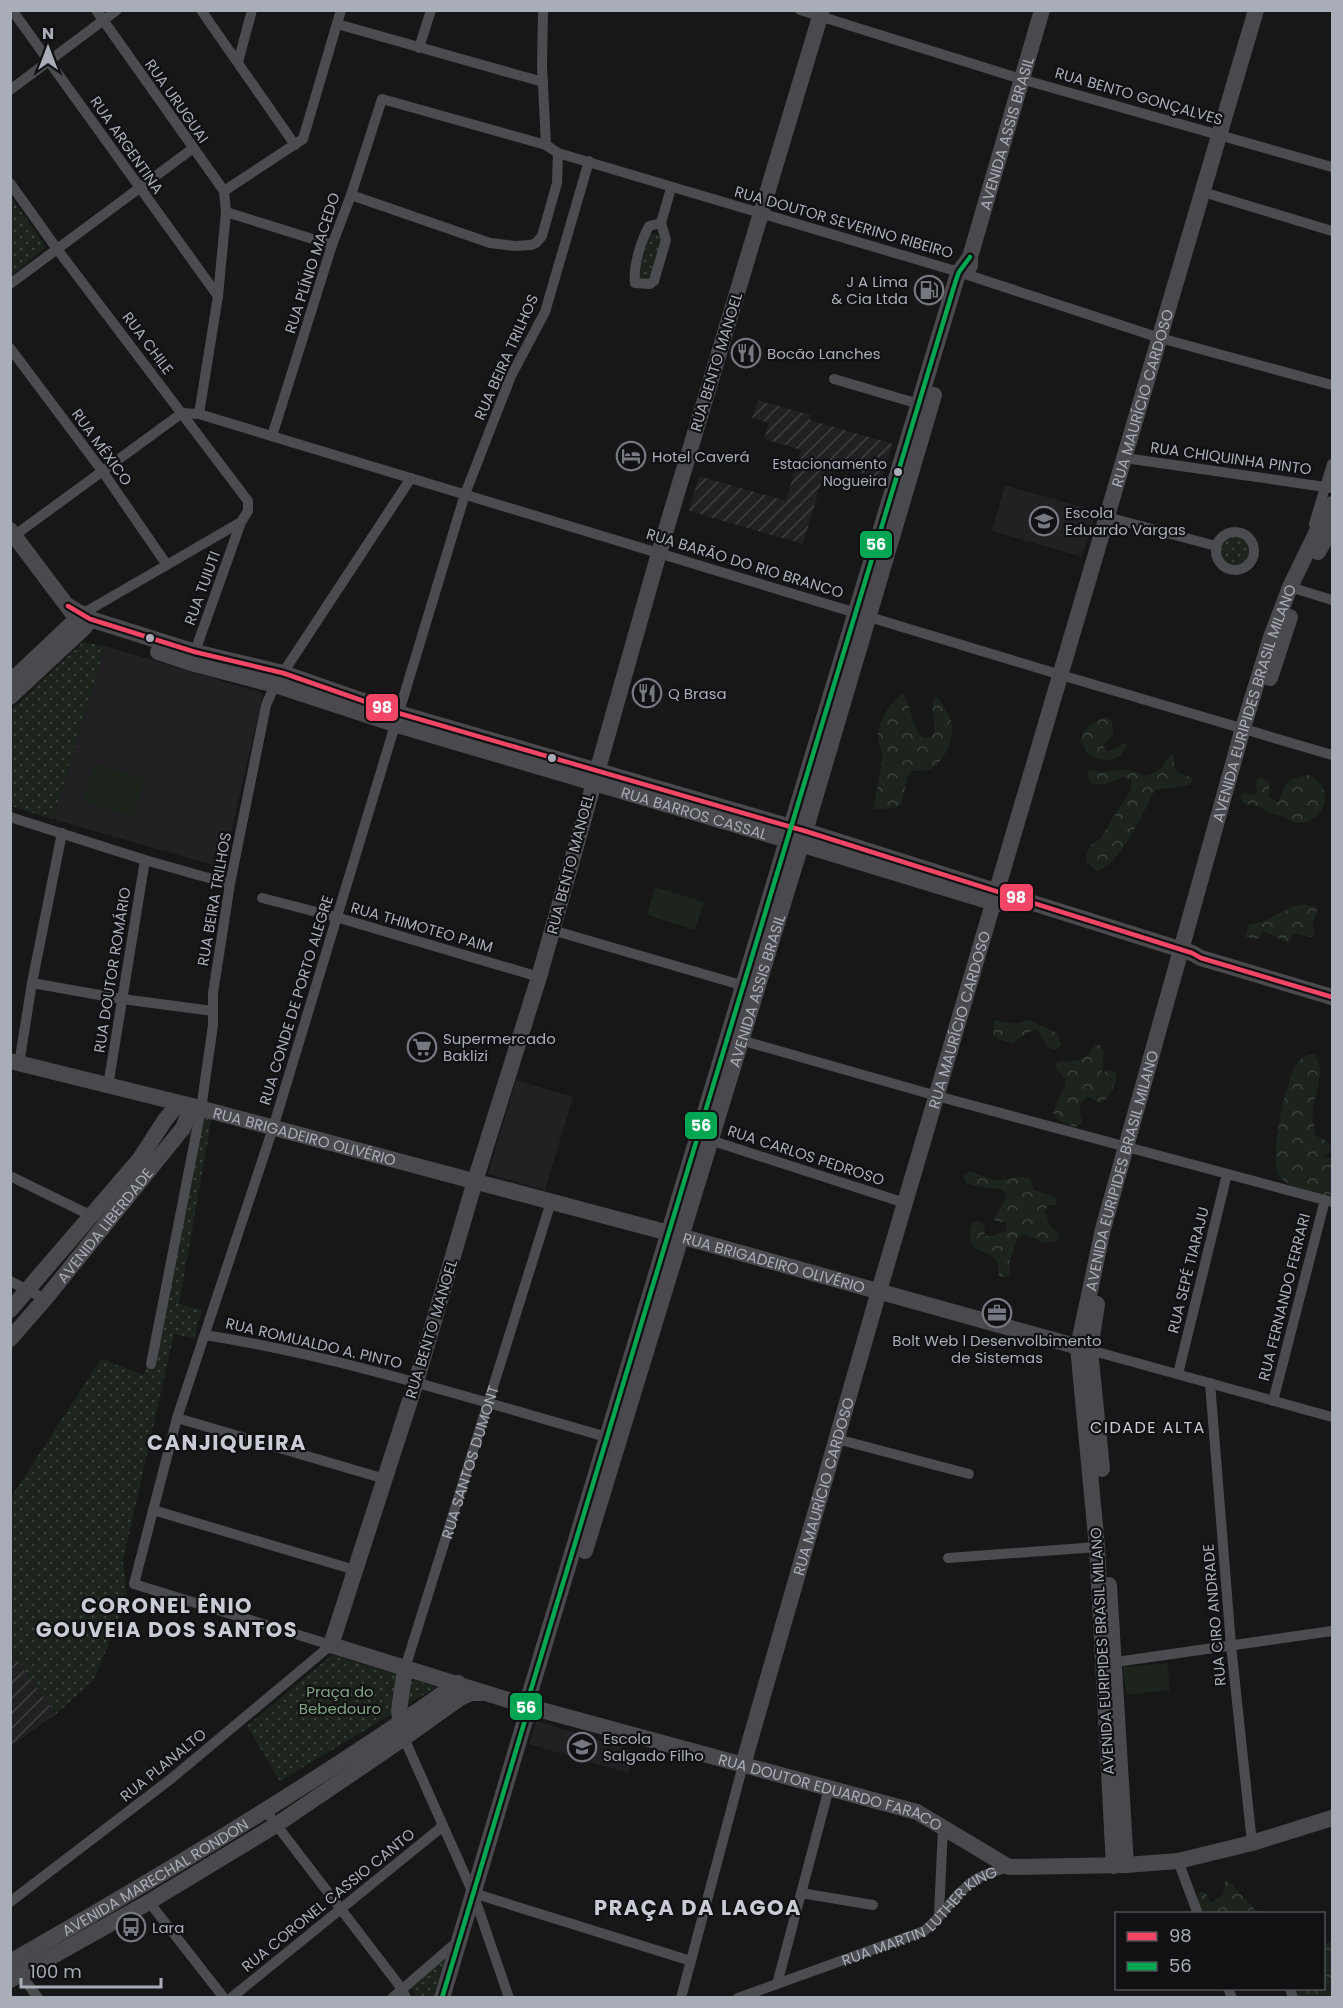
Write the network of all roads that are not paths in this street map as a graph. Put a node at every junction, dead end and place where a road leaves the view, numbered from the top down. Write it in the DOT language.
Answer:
graph roads {
  1 [pos="12,10"];
  2 [pos="96,10"];
  3 [pos="117,10"];
  4 [pos="201,10"];
  5 [pos="252,10"];
  6 [pos="341,10"];
  7 [pos="431,10"];
  8 [pos="543,10"];
  9 [pos="800,10"];
  10 [pos="1042,10"];
  11 [pos="1256,10"];
  12 [pos="821,14"];
  13 [pos="103,21"];
  14 [pos="337,24"];
  15 [pos="419,48"];
  16 [pos="49,61"];
  17 [pos="238,62"];
  18 [pos="1021,79"];
  19 [pos="543,82"];
  20 [pos="10,90"];
  21 [pos="382,99"];
  22 [pos="1220,135"];
  23 [pos="295,145"];
  24 [pos="546,145"];
  25 [pos="192,149"];
  26 [pos="558,153"];
  27 [pos="589,161"];
  28 [pos="1332,167"];
  29 [pos="10,183"];
  30 [pos="139,188"];
  31 [pos="671,188"];
  32 [pos="224,191"];
  33 [pos="1203,192"];
  34 [pos="351,195"];
  35 [pos="226,212"];
  36 [pos="761,213"];
  37 [pos="661,222"];
  38 [pos="1332,231"];
  39 [pos="332,245"];
  40 [pos="57,249"];
  41 [pos="964,274"];
  42 [pos="10,284"];
  43 [pos="218,296"];
  44 [pos="1160,338"];
  45 [pos="10,348"];
  46 [pos="834,379"];
  47 [pos="1332,385"];
  48 [pos="919,404"];
  49 [pos="182,413"];
  50 [pos="199,414"];
  51 [pos="272,436"];
  52 [pos="1125,459"];
  53 [pos="1332,464"];
  54 [pos="103,472"];
  55 [pos="411,478"];
  56 [pos="1329,488"];
  57 [pos="465,494"];
  58 [pos="1332,504"];
  59 [pos="1107,517"];
  60 [pos="241,522"];
  61 [pos="1329,526"];
  62 [pos="12,534"];
  63 [pos="1216,546"];
  64 [pos="659,553"];
  65 [pos="167,566"];
  66 [pos="1300,567"];
  67 [pos="1294,588"];
  68 [pos="1332,600"];
  69 [pos="862,614"];
  70 [pos="80,617"];
  71 [pos="193,658"];
  72 [pos="1061,675"];
  73 [pos="279,679"];
  74 [pos="10,681"];
  75 [pos="10,697"];
  76 [pos="396,719"];
  77 [pos="1248,730"];
  78 [pos="1332,755"];
  79 [pos="595,777"];
  80 [pos="10,817"];
  81 [pos="62,833"];
  82 [pos="796,836"];
  83 [pos="145,860"];
  84 [pos="230,884"];
  85 [pos="994,897"];
  86 [pos="262,898"];
  87 [pos="336,917"];
  88 [pos="552,930"];
  89 [pos="1189,956"];
  90 [pos="539,977"];
  91 [pos="32,983"];
  92 [pos="751,987"];
  93 [pos="1332,997"];
  94 [pos="122,999"];
  95 [pos="213,1011"];
  96 [pos="735,1039"];
  97 [pos="14,1062"];
  98 [pos="108,1086"];
  99 [pos="937,1096"];
  100 [pos="191,1106"];
  101 [pos="273,1128"];
  102 [pos="704,1138"];
  103 [pos="1131,1148"];
  104 [pos="1227,1174"];
  105 [pos="10,1176"];
  106 [pos="475,1181"];
  107 [pos="124,1190"];
  108 [pos="1329,1201"];
  109 [pos="550,1202"];
  110 [pos="905,1203"];
  111 [pos="92,1216"];
  112 [pos="675,1235"];
  113 [pos="10,1281"];
  114 [pos="29,1289"];
  115 [pos="879,1291"];
  116 [pos="45,1299"];
  117 [pos="10,1310"];
  118 [pos="205,1335"];
  119 [pos="10,1339"];
  120 [pos="1084,1348"];
  121 [pos="151,1364"];
  122 [pos="1178,1374"];
  123 [pos="416,1382"];
  124 [pos="1210,1383"];
  125 [pos="1273,1401"];
  126 [pos="487,1403"];
  127 [pos="177,1418"];
  128 [pos="1332,1418"];
  129 [pos="614,1439"];
  130 [pos="837,1439"];
  131 [pos="969,1474"];
  132 [pos="385,1479"];
  133 [pos="1098,1489"];
  134 [pos="153,1510"];
  135 [pos="1097,1547"];
  136 [pos="948,1558"];
  137 [pos="356,1570"];
  138 [pos="1105,1611"];
  139 [pos="1332,1631"];
  140 [pos="331,1645"];
  141 [pos="1231,1645"];
  142 [pos="1109,1663"];
  143 [pos="405,1668"];
  144 [pos="458,1683"];
  145 [pos="488,1694"];
  146 [pos="529,1710"];
  147 [pos="402,1731"];
  148 [pos="743,1765"];
  149 [pos="829,1788"];
  150 [pos="265,1810"];
  151 [pos="1332,1818"];
  152 [pos="276,1825"];
  153 [pos="443,1826"];
  154 [pos="943,1828"];
  155 [pos="1252,1843"];
  156 [pos="1178,1861"];
  157 [pos="1120,1866"];
  158 [pos="1009,1867"];
  159 [pos="473,1893"];
  160 [pos="801,1893"];
  161 [pos="10,1902"];
  162 [pos="149,1902"];
  163 [pos="873,1905"];
  164 [pos="342,1908"];
  165 [pos="1197,1912"];
  166 [pos="939,1914"];
  167 [pos="459,1940"];
  168 [pos="691,1961"];
  169 [pos="13,1969"];
  170 [pos="777,1984"];
  171 [pos="404,1993"];
  172 [pos="38,1998"];
  173 [pos="224,1998"];
  174 [pos="231,1998"];
  175 [pos="392,1998"];
  176 [pos="442,1998"];
  177 [pos="509,1998"];
  178 [pos="681,1998"];
  179 [pos="738,1998"];
  1 -- 16 [label="street, RUA ARGENTINA"];
  2 -- 13 [label="street, RUA URUGUAI"];
  3 -- 13 [label="street"];
  4 -- 17 [label="street"];
  5 -- 17 [label="street"];
  6 -- 14 [label="street"];
  7 -- 15 [label="street"];
  8 -- 19 [label="street"];
  9 -- 12 [label="street, RUA BENTO GONÇALVES"];
  10 -- 18 [label="street, AVENIDA ASSIS BRASIL"];
  11 -- 22 [label="street, RUA MAURÍCIO CARDOSO"];
  12 -- 18 [label="street, RUA BENTO GONÇALVES"];
  12 -- 36 [label="street, RUA BENTO MANOEL"];
  13 -- 16 [label="street"];
  13 -- 25 [label="street, RUA URUGUAI"];
  14 -- 15 [label="street"];
  14 -- 23 [label="street"];
  15 -- 19 [label="street"];
  16 -- 20 [label="street"];
  16 -- 30 [label="street, RUA ARGENTINA"];
  17 -- 23 [label="street"];
  18 -- 22 [label="street, RUA BENTO GONÇALVES"];
  18 -- 41 [label="street, AVENIDA ASSIS BRASIL"];
  19 -- 24 [label="street"];
  21 -- 24 [label="street, RUA DOUTOR SEVERINO RIBEIRO"];
  21 -- 34 [label="street, RUA PLÍNIO MACEDO"];
  22 -- 28 [label="street, RUA BENTO GONÇALVES"];
  22 -- 33 [label="street, RUA MAURÍCIO CARDOSO"];
  23 -- 32 [label="street"];
  24 -- 26 [label="street, RUA DOUTOR SEVERINO RIBEIRO"];
  25 -- 30 [label="street"];
  25 -- 32 [label="street, RUA URUGUAI"];
  26 -- 27 [label="street, RUA DOUTOR SEVERINO RIBEIRO"];
  26 -- 34 [label="street"];
  27 -- 31 [label="street, RUA DOUTOR SEVERINO RIBEIRO"];
  27 -- 57 [label="street, RUA BEIRA TRILHOS"];
  29 -- 40 [label="street, RUA CHILE"];
  30 -- 40 [label="street"];
  30 -- 43 [label="street, RUA ARGENTINA"];
  31 -- 36 [label="street, RUA DOUTOR SEVERINO RIBEIRO"];
  31 -- 37 [label="street"];
  32 -- 35 [label="street"];
  33 -- 38 [label="street"];
  33 -- 44 [label="street, RUA MAURÍCIO CARDOSO"];
  34 -- 39 [label="street, RUA PLÍNIO MACEDO"];
  35 -- 39 [label="street"];
  35 -- 43 [label="street"];
  36 -- 41 [label="street, RUA DOUTOR SEVERINO RIBEIRO"];
  36 -- 64 [label="street, RUA BENTO MANOEL"];
  37 -- 37 [label="street"];
  39 -- 51 [label="street, RUA PLÍNIO MACEDO"];
  40 -- 42 [label="street"];
  40 -- 49 [label="street, RUA CHILE"];
  41 -- 44 [label="street, RUA DOUTOR SEVERINO RIBEIRO"];
  41 -- 48 [label="street, AVENIDA ASSIS BRASIL"];
  41 -- 69 [label="street, AVENIDA ASSIS BRASIL"];
  43 -- 50 [label="street"];
  44 -- 47 [label="street, RUA DOUTOR SEVERINO RIBEIRO"];
  44 -- 52 [label="street, RUA MAURÍCIO CARDOSO"];
  45 -- 54 [label="street, RUA MÉXICO"];
  46 -- 48 [label="street"];
  48 -- 69 [label="street, AVENIDA ASSIS BRASIL"];
  49 -- 50 [label="street, RUA BARÃO DO RIO BRANCO"];
  49 -- 54 [label="street"];
  49 -- 60 [label="street, RUA CHILE"];
  50 -- 51 [label="street, RUA BARÃO DO RIO BRANCO"];
  51 -- 55 [label="street, RUA BARÃO DO RIO BRANCO"];
  52 -- 56 [label="street, RUA CHIQUINHA PINTO"];
  52 -- 59 [label="street, RUA MAURÍCIO CARDOSO"];
  53 -- 56 [label="street"];
  54 -- 62 [label="street"];
  54 -- 65 [label="street, RUA MÉXICO"];
  55 -- 57 [label="street, RUA BARÃO DO RIO BRANCO"];
  55 -- 73 [label="street, RUA BEIRA TRILHOS"];
  56 -- 61 [label="street"];
  56 -- 66 [label="street"];
  57 -- 64 [label="street, RUA BARÃO DO RIO BRANCO"];
  57 -- 76 [label="street, RUA CONDE DE PORTO ALEGRE"];
  58 -- 61 [label="street, AVENIDA EURIPIDES BRASIL MILANO"];
  59 -- 63 [label="street"];
  59 -- 72 [label="street, RUA MAURÍCIO CARDOSO"];
  60 -- 65 [label="street"];
  60 -- 71 [label="street, RUA TUIUTI"];
  61 -- 66 [label="street, AVENIDA EURIPIDES BRASIL MILANO"];
  61 -- 67 [label="street, AVENIDA EURIPIDES BRASIL MILANO"];
  62 -- 70 [label="street"];
  64 -- 69 [label="street, RUA BARÃO DO RIO BRANCO"];
  64 -- 79 [label="street, RUA BENTO MANOEL"];
  65 -- 70 [label="street"];
  66 -- 67 [label="street, AVENIDA EURIPIDES BRASIL MILANO"];
  67 -- 68 [label="street"];
  67 -- 77 [label="street, AVENIDA EURIPIDES BRASIL MILANO"];
  69 -- 72 [label="street, RUA BARÃO DO RIO BRANCO"];
  69 -- 82 [label="street, AVENIDA ASSIS BRASIL"];
  70 -- 71 [label="street, RUA BARROS CASSAL"];
  70 -- 74 [label="street"];
  70 -- 75 [label="street"];
  71 -- 73 [label="street, RUA BARROS CASSAL"];
  72 -- 77 [label="street, RUA BARÃO DO RIO BRANCO"];
  72 -- 85 [label="street, RUA MAURÍCIO CARDOSO"];
  73 -- 76 [label="street, RUA BARROS CASSAL"];
  73 -- 84 [label="street, RUA BEIRA TRILHOS"];
  76 -- 79 [label="street, RUA BARROS CASSAL"];
  76 -- 87 [label="street, RUA CONDE DE PORTO ALEGRE"];
  77 -- 78 [label="street, RUA BARÃO DO RIO BRANCO"];
  77 -- 89 [label="street, AVENIDA EURIPIDES BRASIL MILANO"];
  79 -- 82 [label="street, RUA BARROS CASSAL"];
  79 -- 88 [label="street, RUA BENTO MANOEL"];
  80 -- 81 [label="street"];
  81 -- 83 [label="street"];
  81 -- 91 [label="street"];
  82 -- 85 [label="street, RUA BARROS CASSAL"];
  82 -- 92 [label="street, AVENIDA ASSIS BRASIL"];
  83 -- 84 [label="street"];
  83 -- 94 [label="street, RUA DOUTOR ROMÁRIO"];
  84 -- 95 [label="street, RUA BEIRA TRILHOS"];
  85 -- 89 [label="street, RUA BARROS CASSAL"];
  85 -- 99 [label="street, RUA MAURÍCIO CARDOSO"];
  86 -- 87 [label="street, RUA THIMOTEO PAIM"];
  87 -- 90 [label="street, RUA THIMOTEO PAIM"];
  87 -- 101 [label="street, RUA CONDE DE PORTO ALEGRE"];
  88 -- 90 [label="street, RUA BENTO MANOEL"];
  88 -- 92 [label="street"];
  89 -- 93 [label="street, RUA BARROS CASSAL"];
  89 -- 103 [label="street, AVENIDA EURIPIDES BRASIL MILANO"];
  90 -- 106 [label="street, RUA BENTO MANOEL"];
  91 -- 94 [label="street"];
  91 -- 97 [label="street"];
  92 -- 96 [label="street, AVENIDA ASSIS BRASIL"];
  94 -- 95 [label="street"];
  94 -- 98 [label="street, RUA DOUTOR ROMÁRIO"];
  95 -- 100 [label="street, RUA BEIRA TRILHOS"];
  96 -- 99 [label="street"];
  96 -- 102 [label="street, AVENIDA ASSIS BRASIL"];
  97 -- 98 [label="street, RUA BRIGADEIRO OLIVÉRIO"];
  98 -- 100 [label="street, RUA BRIGADEIRO OLIVÉRIO"];
  99 -- 103 [label="street"];
  99 -- 110 [label="street, RUA MAURÍCIO CARDOSO"];
  100 -- 101 [label="street, RUA BRIGADEIRO OLIVÉRIO"];
  100 -- 107 [label="street, AVENIDA LIBERDADE"];
  100 -- 121 [label="street, RUA BEIRA TRILHOS"];
  101 -- 106 [label="street, RUA BRIGADEIRO OLIVÉRIO"];
  101 -- 118 [label="street, RUA CONDE DE PORTO ALEGRE"];
  102 -- 110 [label="street, RUA CARLOS PEDROSO"];
  102 -- 112 [label="street, AVENIDA ASSIS BRASIL"];
  103 -- 104 [label="street"];
  103 -- 120 [label="street, AVENIDA EURIPIDES BRASIL MILANO"];
  104 -- 108 [label="street"];
  104 -- 122 [label="street, RUA SEPÉ TIARAJU"];
  105 -- 111 [label="street"];
  106 -- 109 [label="street, RUA BRIGADEIRO OLIVÉRIO"];
  106 -- 123 [label="street, RUA BENTO MANOEL"];
  107 -- 111 [label="street, AVENIDA LIBERDADE"];
  107 -- 116 [label="street, AVENIDA LIBERDADE"];
  108 -- 125 [label="street, RUA FERNANDO FERRARI"];
  109 -- 112 [label="street, RUA BRIGADEIRO OLIVÉRIO"];
  109 -- 126 [label="street, RUA SANTOS DUMONT"];
  110 -- 115 [label="street, RUA MAURÍCIO CARDOSO"];
  111 -- 114 [label="street, AVENIDA LIBERDADE"];
  112 -- 115 [label="street, RUA BRIGADEIRO OLIVÉRIO"];
  112 -- 129 [label="street, AVENIDA ASSIS BRASIL"];
  113 -- 114 [label="street"];
  114 -- 116 [label="street"];
  114 -- 117 [label="street, AVENIDA LIBERDADE"];
  115 -- 120 [label="street, RUA BRIGADEIRO OLIVÉRIO"];
  115 -- 130 [label="street, RUA MAURÍCIO CARDOSO"];
  116 -- 119 [label="street, AVENIDA LIBERDADE"];
  118 -- 123 [label="street, RUA ROMUALDO A. PINTO"];
  118 -- 127 [label="street, RUA CONDE DE PORTO ALEGRE"];
  120 -- 122 [label="street, RUA BRIGADEIRO OLIVÉRIO"];
  120 -- 133 [label="street, AVENIDA EURIPIDES BRASIL MILANO"];
  122 -- 124 [label="street, RUA BRIGADEIRO OLIVÉRIO"];
  123 -- 126 [label="street, RUA ROMUALDO A. PINTO"];
  123 -- 132 [label="street, RUA BENTO MANOEL"];
  124 -- 125 [label="street, RUA BRIGADEIRO OLIVÉRIO"];
  124 -- 141 [label="street, RUA CIRO ANDRADE"];
  125 -- 128 [label="street, RUA BRIGADEIRO OLIVÉRIO"];
  126 -- 129 [label="street, RUA ROMUALDO A. PINTO"];
  126 -- 143 [label="street, RUA SANTOS DUMONT"];
  127 -- 132 [label="street"];
  127 -- 134 [label="street, RUA CONDE DE PORTO ALEGRE"];
  129 -- 146 [label="street, AVENIDA ASSIS BRASIL"];
  130 -- 131 [label="street"];
  130 -- 148 [label="street, RUA MAURÍCIO CARDOSO"];
  132 -- 137 [label="street, RUA BENTO MANOEL"];
  133 -- 135 [label="street, AVENIDA EURIPIDES BRASIL MILANO"];
  133 -- 138 [label="street, AVENIDA EURIPIDES BRASIL MILANO"];
  134 -- 137 [label="street"];
  134 -- 140 [label="street, RUA CONDE DE PORTO ALEGRE"];
  135 -- 136 [label="street"];
  135 -- 138 [label="street, AVENIDA EURIPIDES BRASIL MILANO"];
  137 -- 140 [label="street, RUA BENTO MANOEL"];
  138 -- 142 [label="street, AVENIDA EURIPIDES BRASIL MILANO"];
  139 -- 141 [label="street"];
  140 -- 143 [label="street, RUA DOUTOR EDUARDO FARACO"];
  140 -- 161 [label="street, RUA PLANALTO"];
  141 -- 142 [label="street"];
  141 -- 155 [label="street, RUA CIRO ANDRADE"];
  142 -- 157 [label="street, AVENIDA EURIPIDES BRASIL MILANO"];
  143 -- 144 [label="street, RUA DOUTOR EDUARDO FARACO"];
  143 -- 147 [label="street, RUA SANTOS DUMONT"];
  144 -- 145 [label="street, RUA DOUTOR EDUARDO FARACO"];
  144 -- 147 [label="street, AVENIDA MARECHAL RONDON"];
  145 -- 146 [label="street, RUA DOUTOR EDUARDO FARACO"];
  145 -- 147 [label="street, AVENIDA MARECHAL RONDON"];
  146 -- 148 [label="street, RUA DOUTOR EDUARDO FARACO"];
  146 -- 159 [label="street, AVENIDA ASSIS BRASIL"];
  147 -- 150 [label="street, AVENIDA MARECHAL RONDON"];
  147 -- 152 [label="street, AVENIDA MARECHAL RONDON"];
  147 -- 153 [label="street"];
  148 -- 149 [label="street, RUA DOUTOR EDUARDO FARACO"];
  148 -- 168 [label="street, RUA MAURÍCIO CARDOSO"];
  149 -- 154 [label="street, RUA DOUTOR EDUARDO FARACO"];
  149 -- 160 [label="street"];
  150 -- 152 [label="street"];
  150 -- 169 [label="street, AVENIDA MARECHAL RONDON"];
  151 -- 155 [label="street, RUA MARTIN LUTHER KING"];
  152 -- 162 [label="street, AVENIDA MARECHAL RONDON"];
  152 -- 164 [label="street"];
  153 -- 159 [label="street"];
  153 -- 164 [label="street, RUA CORONEL CASSIO CANTO"];
  154 -- 158 [label="street, RUA DOUTOR EDUARDO FARACO"];
  154 -- 166 [label="street"];
  155 -- 156 [label="street, RUA MARTIN LUTHER KING"];
  156 -- 157 [label="street, RUA MARTIN LUTHER KING"];
  156 -- 165 [label="street"];
  157 -- 158 [label="street, RUA MARTIN LUTHER KING"];
  158 -- 166 [label="street, RUA MARTIN LUTHER KING"];
  159 -- 167 [label="street, AVENIDA ASSIS BRASIL"];
  159 -- 168 [label="street"];
  159 -- 177 [label="street"];
  160 -- 163 [label="street"];
  160 -- 170 [label="street"];
  162 -- 169 [label="street, AVENIDA MARECHAL RONDON"];
  162 -- 173 [label="street"];
  164 -- 171 [label="street"];
  164 -- 174 [label="street, RUA CORONEL CASSIO CANTO"];
  166 -- 170 [label="street, RUA MARTIN LUTHER KING"];
  167 -- 171 [label="street"];
  167 -- 176 [label="street, AVENIDA ASSIS BRASIL"];
  168 -- 178 [label="street, RUA MAURÍCIO CARDOSO"];
  169 -- 172 [label="street"];
  170 -- 179 [label="street, RUA MARTIN LUTHER KING"];
  171 -- 175 [label="street"];
}
